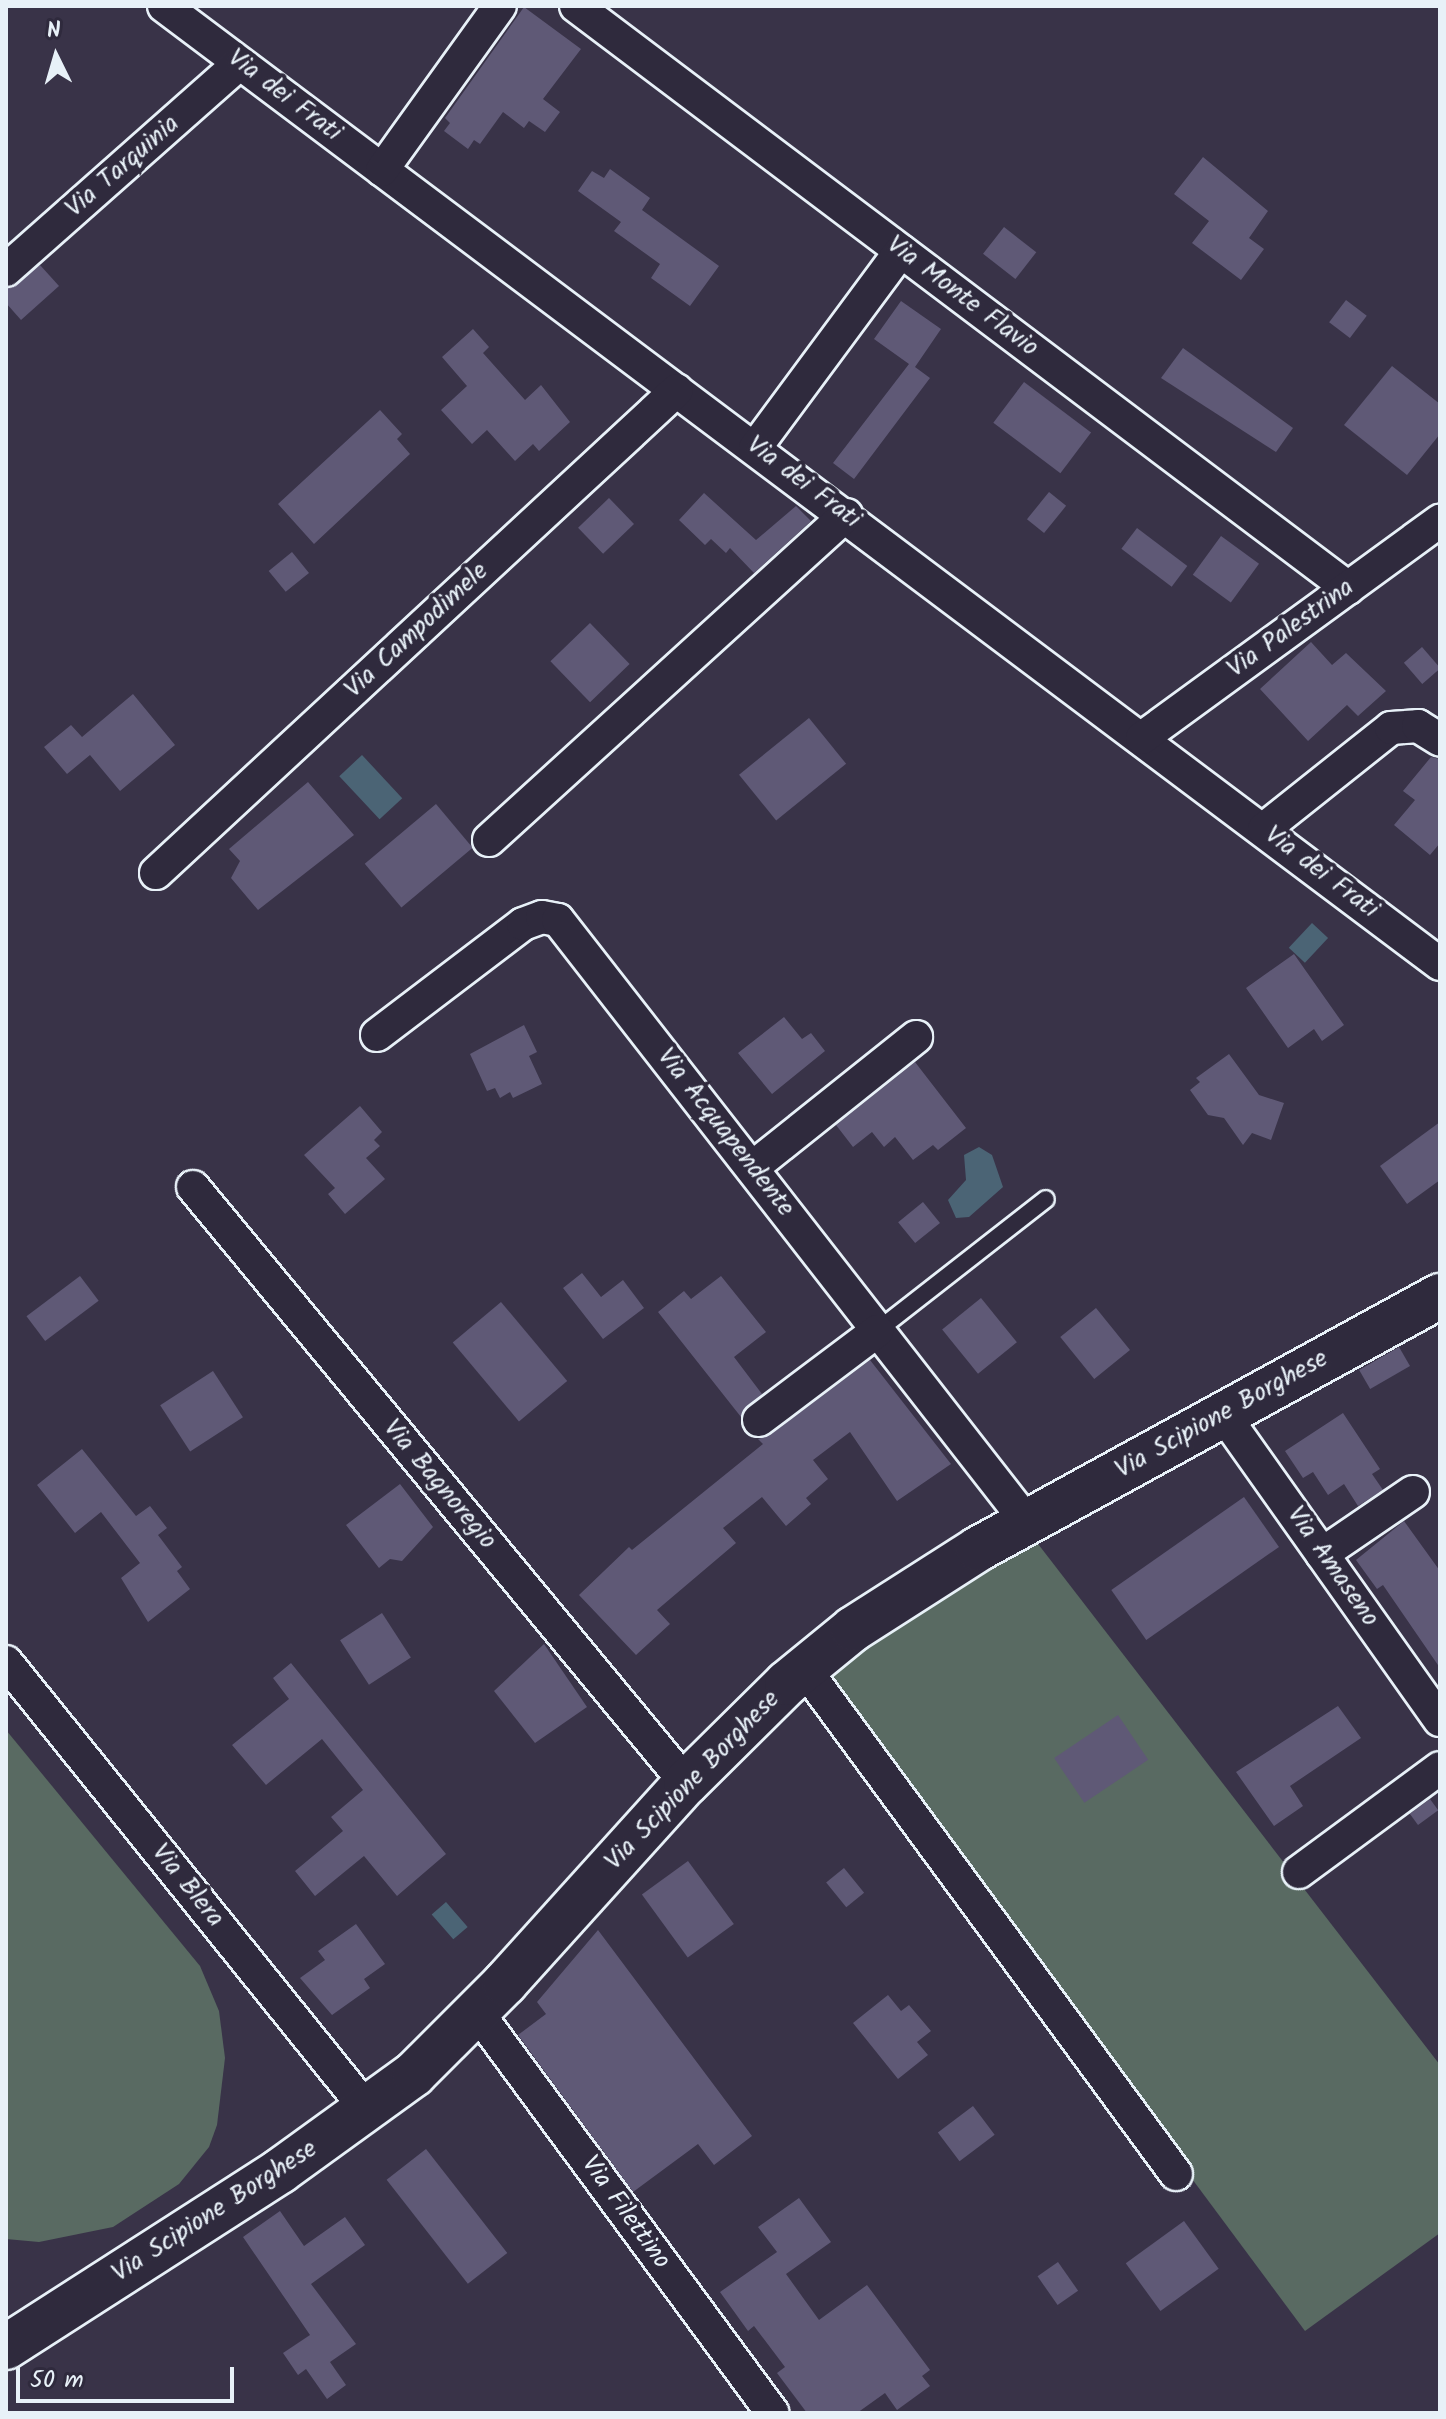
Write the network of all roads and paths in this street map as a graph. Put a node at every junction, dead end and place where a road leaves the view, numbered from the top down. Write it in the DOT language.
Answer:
graph roads {
  1 [pos="164,6"];
  2 [pos="500,6"];
  3 [pos="576,6"];
  4 [pos="239,64"];
  5 [pos="382,170"];
  6 [pos="901,251"];
  7 [pos="6,270"];
  8 [pos="677,390"];
  9 [pos="755,448"];
  10 [pos="846,515"];
  11 [pos="1440,521"];
  12 [pos="1348,588"];
  13 [pos="1142,738"];
  14 [pos="1440,740"];
  15 [pos="1264,829"];
  16 [pos="489,840"];
  17 [pos="156,873"];
  18 [pos="1440,964"];
  19 [pos="377,1035"];
  20 [pos="916,1037"];
  21 [pos="752,1168"];
  22 [pos="193,1187"];
  23 [pos="1046,1199"];
  24 [pos="1440,1296"];
  25 [pos="877,1331"];
  26 [pos="1223,1414"];
  27 [pos="759,1420"];
  28 [pos="1413,1492"];
  29 [pos="1027,1522"];
  30 [pos="1322,1554"];
  31 [pos="6,1662"];
  32 [pos="804,1668"];
  33 [pos="1440,1720"];
  34 [pos="1440,1768"];
  35 [pos="686,1783"];
  36 [pos="1299,1872"];
  37 [pos="477,2012"];
  38 [pos="368,2111"];
  39 [pos="1176,2174"];
  40 [pos="6,2347"];
  41 [pos="773,2413"];
  1 -- 4 [label="street, Via dei Frati"];
  2 -- 5 [label="street"];
  3 -- 6 [label="street, Via Monte Flavio"];
  4 -- 5 [label="street, Via dei Frati"];
  4 -- 7 [label="street, Via Tarquinia"];
  5 -- 8 [label="street, Via dei Frati"];
  6 -- 9 [label="street"];
  6 -- 12 [label="street, Via Monte Flavio"];
  8 -- 9 [label="street, Via dei Frati"];
  8 -- 17 [label="street, Via Campodimele"];
  9 -- 10 [label="street, Via dei Frati"];
  10 -- 13 [label="street, Via dei Frati"];
  10 -- 16 [label="street"];
  11 -- 12 [label="street, Via Palestrina"];
  12 -- 13 [label="street, Via Palestrina"];
  13 -- 15 [label="street, Via dei Frati"];
  14 -- 15 [label="street"];
  15 -- 18 [label="street, Via dei Frati"];
  19 -- 21 [label="street, Via Acquapendente"];
  20 -- 21 [label="street"];
  21 -- 25 [label="street, Via Acquapendente"];
  22 -- 35 [label="street, Via Bagnoregio"];
  23 -- 25 [label="lane"];
  24 -- 26 [label="main road, Via Scipione Borghese"];
  25 -- 27 [label="street"];
  25 -- 29 [label="street, Via Acquapendente"];
  26 -- 29 [label="main road, Via Scipione Borghese"];
  26 -- 30 [label="street, Via Amaseno"];
  28 -- 30 [label="street"];
  29 -- 32 [label="main road, Via Scipione Borghese"];
  30 -- 33 [label="street, Via Amaseno"];
  31 -- 38 [label="street, Via Blera"];
  32 -- 35 [label="main road, Via Scipione Borghese"];
  32 -- 39 [label="street"];
  34 -- 36 [label="street"];
  35 -- 37 [label="main road, Via Scipione Borghese"];
  37 -- 38 [label="main road, Via Scipione Borghese"];
  37 -- 41 [label="street, Via Filettino"];
  38 -- 40 [label="main road, Via Scipione Borghese"];
}
